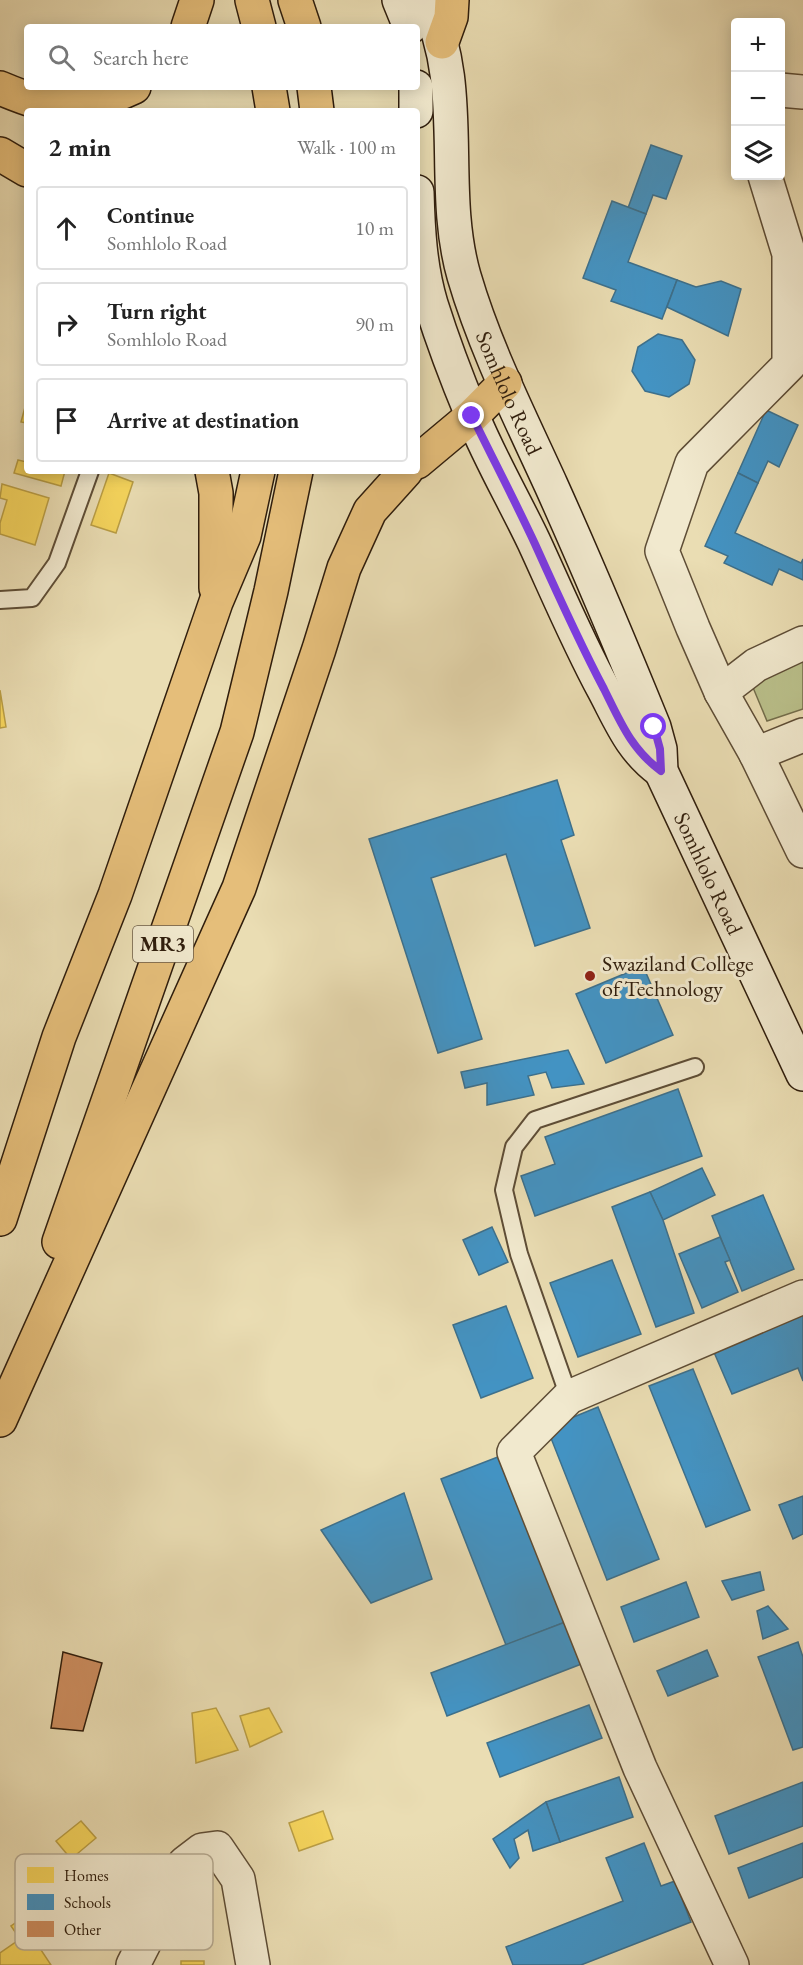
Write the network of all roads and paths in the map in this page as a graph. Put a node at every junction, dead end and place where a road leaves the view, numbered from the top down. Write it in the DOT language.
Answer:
graph roads {
  1 [pos="197,0"];
  2 [pos="252,0"];
  3 [pos="295,0"];
  4 [pos="399,0"];
  5 [pos="425,0"];
  6 [pos="452,0"];
  7 [pos="189,24"];
  8 [pos="258,24"];
  9 [pos="303,24"];
  10 [pos="409,24"];
  11 [pos="442,42"];
  12 [pos="0,88"];
  13 [pos="126,90"];
  14 [pos="270,90"];
  15 [pos="314,90"];
  16 [pos="416,90"];
  17 [pos="785,90"];
  18 [pos="803,92"];
  19 [pos="272,108"];
  20 [pos="317,108"];
  21 [pos="416,108"];
  22 [pos="0,154"];
  23 [pos="24,168"];
  24 [pos="766,180"];
  25 [pos="420,247"];
  26 [pos="505,383"];
  27 [pos="472,416"];
  28 [pos="420,459"];
  29 [pos="89,474"];
  30 [pos="213,474"];
  31 [pos="257,474"];
  32 [pos="295,474"];
  33 [pos="403,474"];
  34 [pos="0,600"];
  35 [pos="216,602"];
  36 [pos="803,643"];
  37 [pos="721,692"];
  38 [pos="803,735"];
  39 [pos="756,754"];
  40 [pos="661,771"];
  41 [pos="803,851"];
  42 [pos="695,1067"];
  43 [pos="803,1074"];
  44 [pos="0,1219"];
  45 [pos="803,1297"];
  46 [pos="569,1397"];
  47 [pos="0,1409"];
  48 [pos="0,1420"];
  49 [pos="197,1854"];
  50 [pos="141,1950"];
  51 [pos="133,1965"];
  52 [pos="254,1965"];
  53 [pos="732,1965"];
  1 -- 7 [label="highway"];
  2 -- 8 [label="highway"];
  3 -- 9 [label="highway"];
  4 -- 10 [label="street"];
  5 -- 11 [label="street, Somhlolo Road"];
  6 -- 11 [label="highway"];
  11 -- 26 [label="street, Somhlolo Road"];
  12 -- 13 [label="highway"];
  14 -- 19 [label="highway"];
  15 -- 20 [label="highway"];
  16 -- 21 [label="street"];
  17 -- 18 [label="street"];
  22 -- 23 [label="highway"];
  24 -- 37 [label="street"];
  25 -- 27 [label="street, Somhlolo Road"];
  26 -- 27 [label="highway"];
  26 -- 40 [label="street, Somhlolo Road"];
  27 -- 28 [label="highway"];
  27 -- 40 [label="street, Somhlolo Road"];
  29 -- 34 [label="lane"];
  30 -- 35 [label="highway"];
  31 -- 35 [label="highway, MR3"];
  32 -- 47 [label="highway, MR3"];
  33 -- 48 [label="highway"];
  35 -- 44 [label="highway, MR3"];
  36 -- 37 [label="street"];
  37 -- 39 [label="street"];
  38 -- 39 [label="street"];
  39 -- 41 [label="street"];
  40 -- 43 [label="street, Somhlolo Road"];
  42 -- 46 [label="lane"];
  45 -- 46 [label="street"];
  46 -- 53 [label="street"];
  49 -- 52 [label="street"];
  50 -- 51 [label="street"];
}
